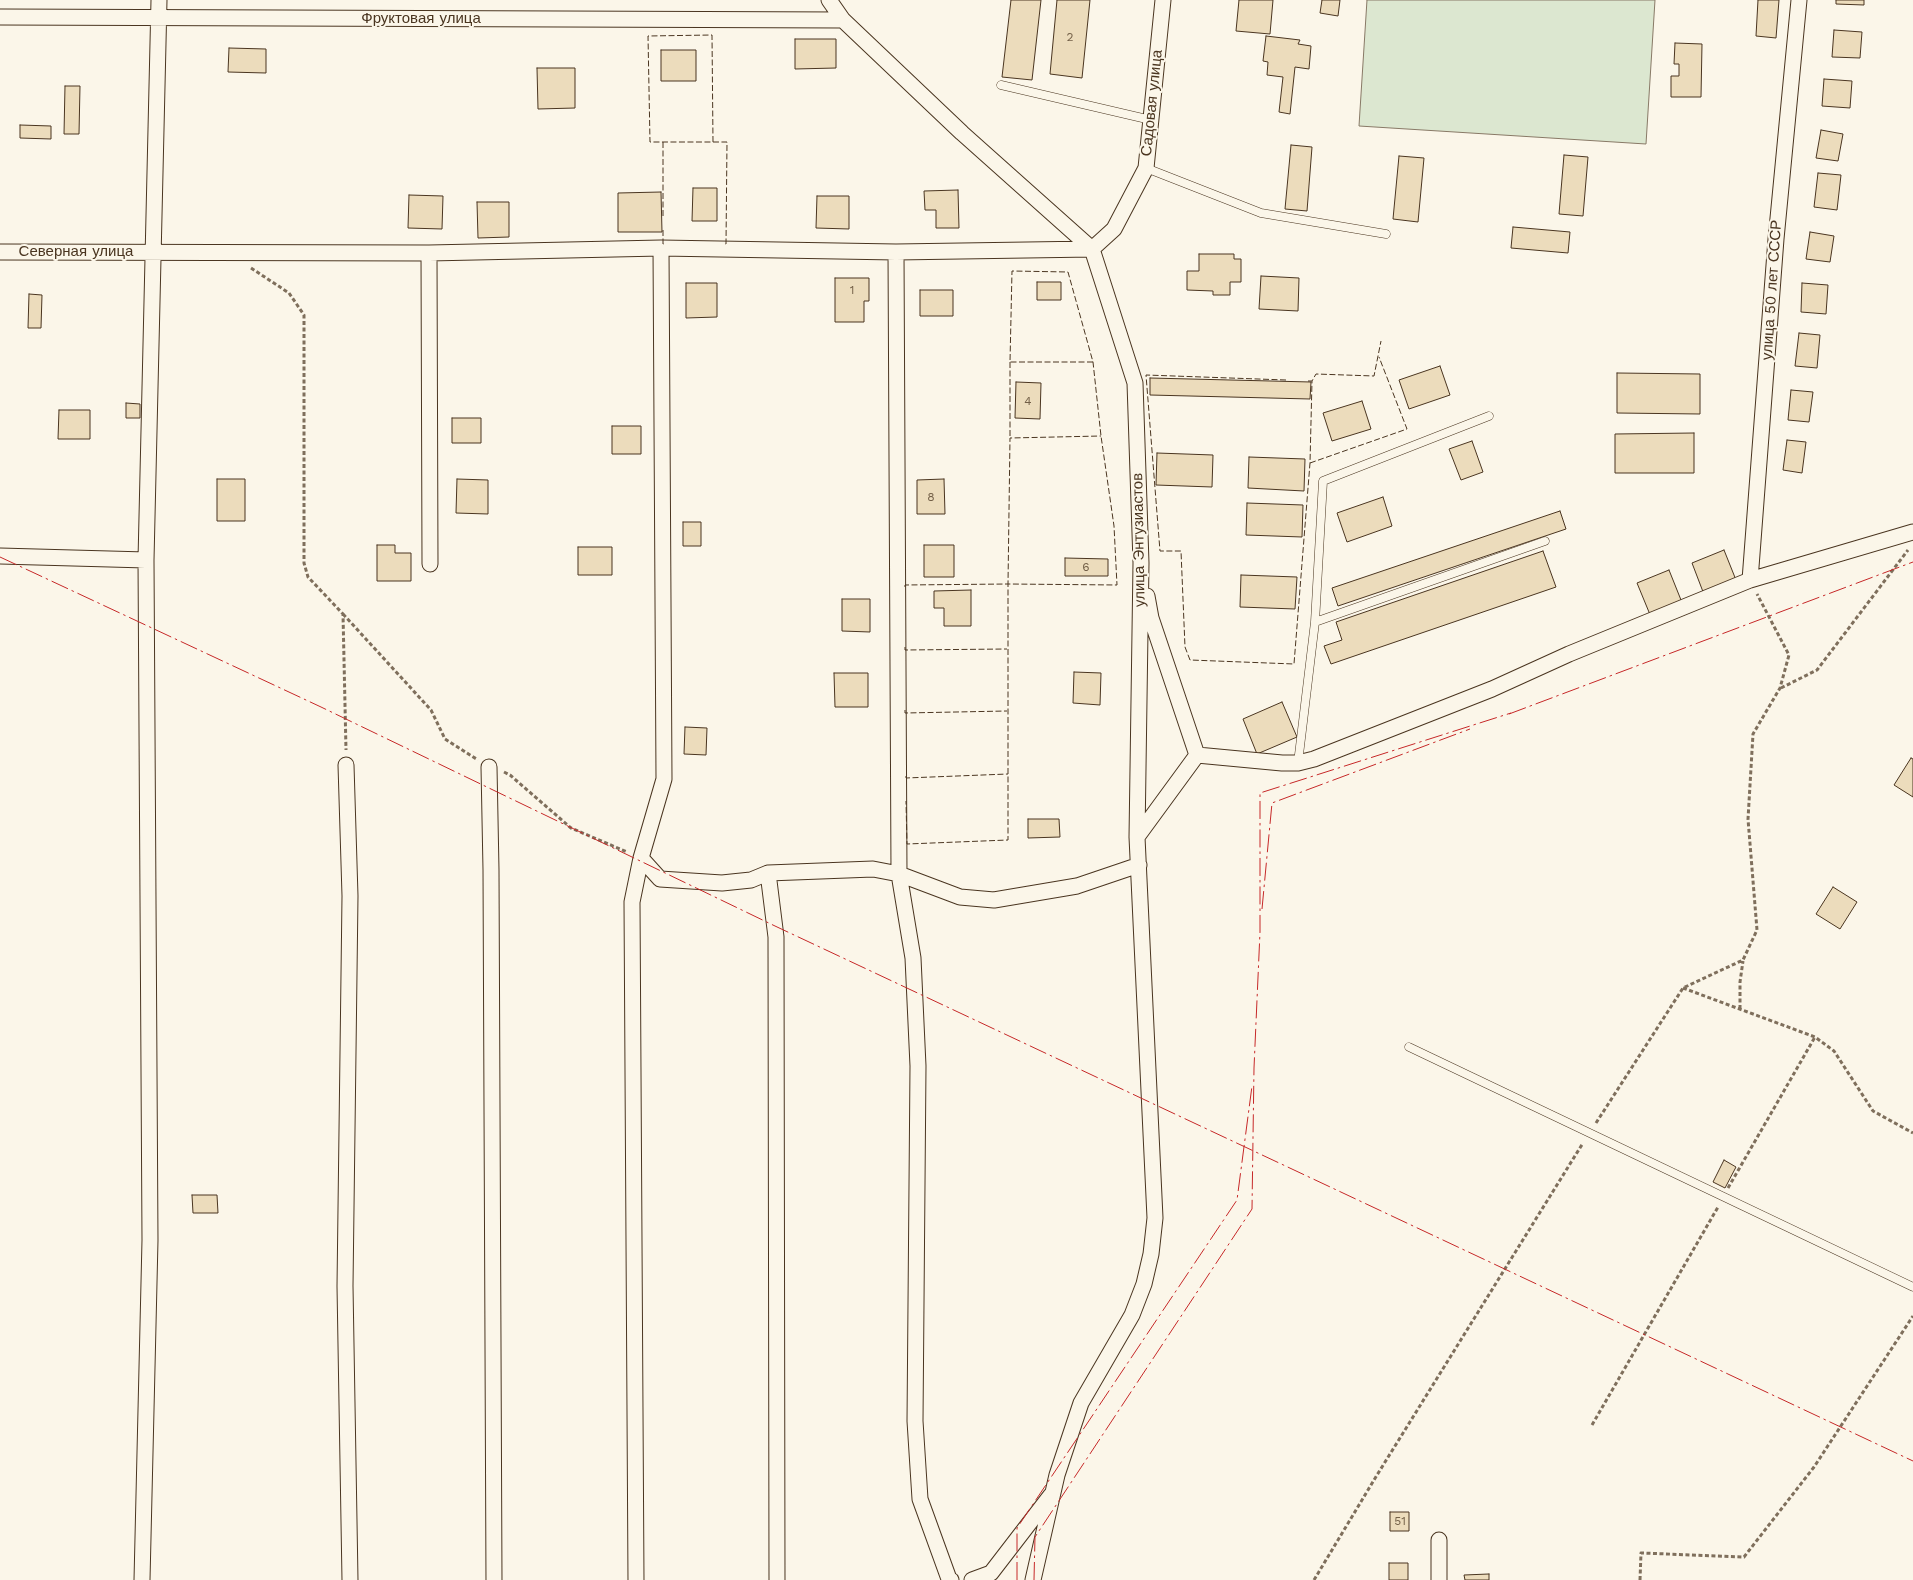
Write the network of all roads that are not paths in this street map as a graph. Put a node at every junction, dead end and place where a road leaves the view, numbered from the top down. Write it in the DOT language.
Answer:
graph roads {
  1 [pos="159,0"];
  2 [pos="830,0"];
  3 [pos="1163,0"];
  4 [pos="1799,0"];
  5 [pos="0,18"];
  6 [pos="158,19"];
  7 [pos="843,20"];
  8 [pos="1001,85"];
  9 [pos="1151,120"];
  10 [pos="1146,168"];
  11 [pos="1386,234"];
  12 [pos="661,248"];
  13 [pos="1092,249"];
  14 [pos="0,252"];
  15 [pos="152,252"];
  16 [pos="896,252"];
  17 [pos="429,253"];
  18 [pos="1489,416"];
  19 [pos="1913,532"];
  20 [pos="1545,541"];
  21 [pos="0,556"];
  22 [pos="146,560"];
  23 [pos="1140,563"];
  24 [pos="430,564"];
  25 [pos="1750,580"];
  26 [pos="1315,622"];
  27 [pos="1197,755"];
  28 [pos="1298,762"];
  29 [pos="346,765"];
  30 [pos="489,767"];
  31 [pos="1137,837"];
  32 [pos="641,858"];
  33 [pos="1139,865"];
  34 [pos="768,873"];
  35 [pos="899,874"];
  36 [pos="1409,1047"];
  37 [pos="1913,1287"];
  38 [pos="1054,1490"];
  39 [pos="1439,1540"];
  40 [pos="142,1580"];
  41 [pos="350,1580"];
  42 [pos="494,1580"];
  43 [pos="636,1580"];
  44 [pos="777,1580"];
  45 [pos="951,1580"];
  46 [pos="972,1580"];
  47 [pos="1033,1580"];
  48 [pos="1439,1580"];
  1 -- 6 [label="street"];
  2 -- 7 [label="street"];
  3 -- 9 [label="street, Садовая улица"];
  4 -- 25 [label="street, улица 50 лет СССР"];
  5 -- 6 [label="street, Фруктовая улица"];
  6 -- 7 [label="street, Фруктовая улица"];
  6 -- 15 [label="street"];
  7 -- 13 [label="street"];
  8 -- 9 [label="lane"];
  9 -- 10 [label="street, Садовая улица"];
  10 -- 11 [label="lane"];
  10 -- 13 [label="street, Садовая улица"];
  12 -- 16 [label="street, Северная улица"];
  12 -- 17 [label="street, Северная улица"];
  12 -- 32 [label="street"];
  13 -- 16 [label="street, Северная улица"];
  13 -- 23 [label="street, улица Энтузиастов"];
  14 -- 15 [label="street, Северная улица"];
  15 -- 17 [label="street, Северная улица"];
  15 -- 22 [label="street"];
  16 -- 35 [label="street"];
  17 -- 24 [label="street"];
  18 -- 26 [label="lane"];
  19 -- 25 [label="street"];
  20 -- 26 [label="lane"];
  21 -- 22 [label="street"];
  22 -- 40 [label="street"];
  23 -- 27 [label="street"];
  23 -- 31 [label="street, улица Энтузиастов"];
  25 -- 28 [label="street"];
  26 -- 28 [label="lane"];
  27 -- 28 [label="street"];
  27 -- 31 [label="street"];
  29 -- 41 [label="street"];
  30 -- 42 [label="street"];
  31 -- 33 [label="street, улица Энтузиастов"];
  32 -- 34 [label="street"];
  32 -- 43 [label="street"];
  33 -- 35 [label="street"];
  33 -- 38 [label="street, улица Энтузиастов"];
  34 -- 35 [label="street"];
  34 -- 44 [label="street"];
  35 -- 45 [label="street"];
  36 -- 37 [label="lane"];
  38 -- 46 [label="street"];
  38 -- 47 [label="street, улица Энтузиастов"];
  39 -- 48 [label="street"];
}
